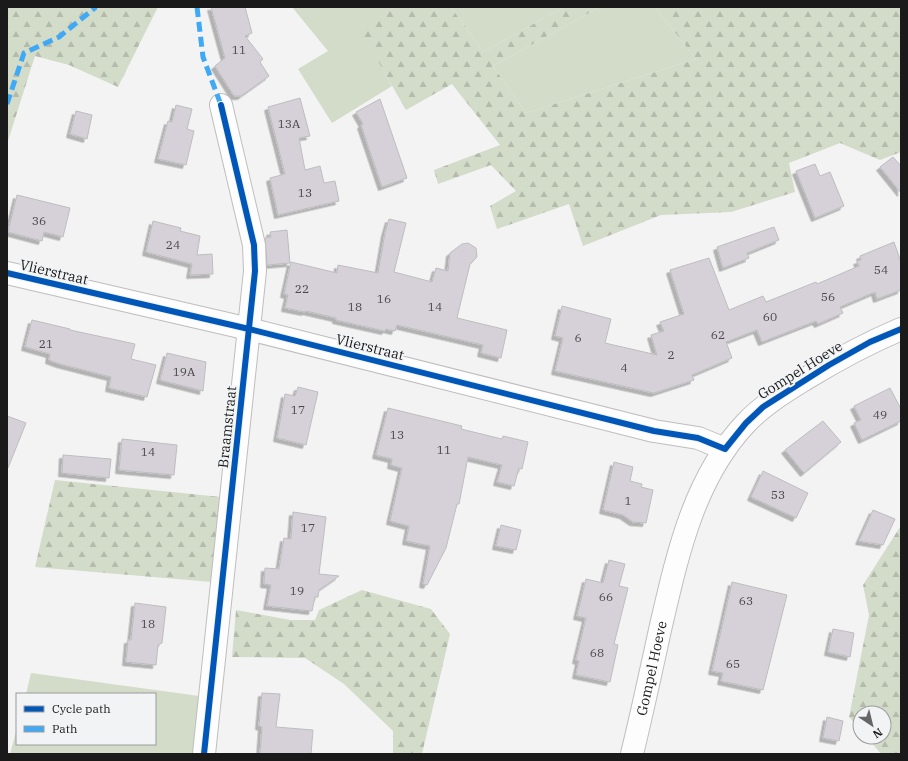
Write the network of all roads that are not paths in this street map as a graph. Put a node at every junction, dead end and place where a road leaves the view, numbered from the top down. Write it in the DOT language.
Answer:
graph roads {
  1 [pos="221,104"];
  2 [pos="7,273"];
  3 [pos="249,329"];
  4 [pos="901,329"];
  5 [pos="725,448"];
  6 [pos="204,754"];
  7 [pos="632,754"];
  1 -- 3 [label="street, Braamstraat"];
  2 -- 3 [label="street, Vlierstraat"];
  3 -- 5 [label="street, Vlierstraat"];
  3 -- 6 [label="street, Braamstraat"];
  4 -- 5 [label="street, Gompel Hoeve"];
  5 -- 7 [label="street, Gompel Hoeve"];
}
